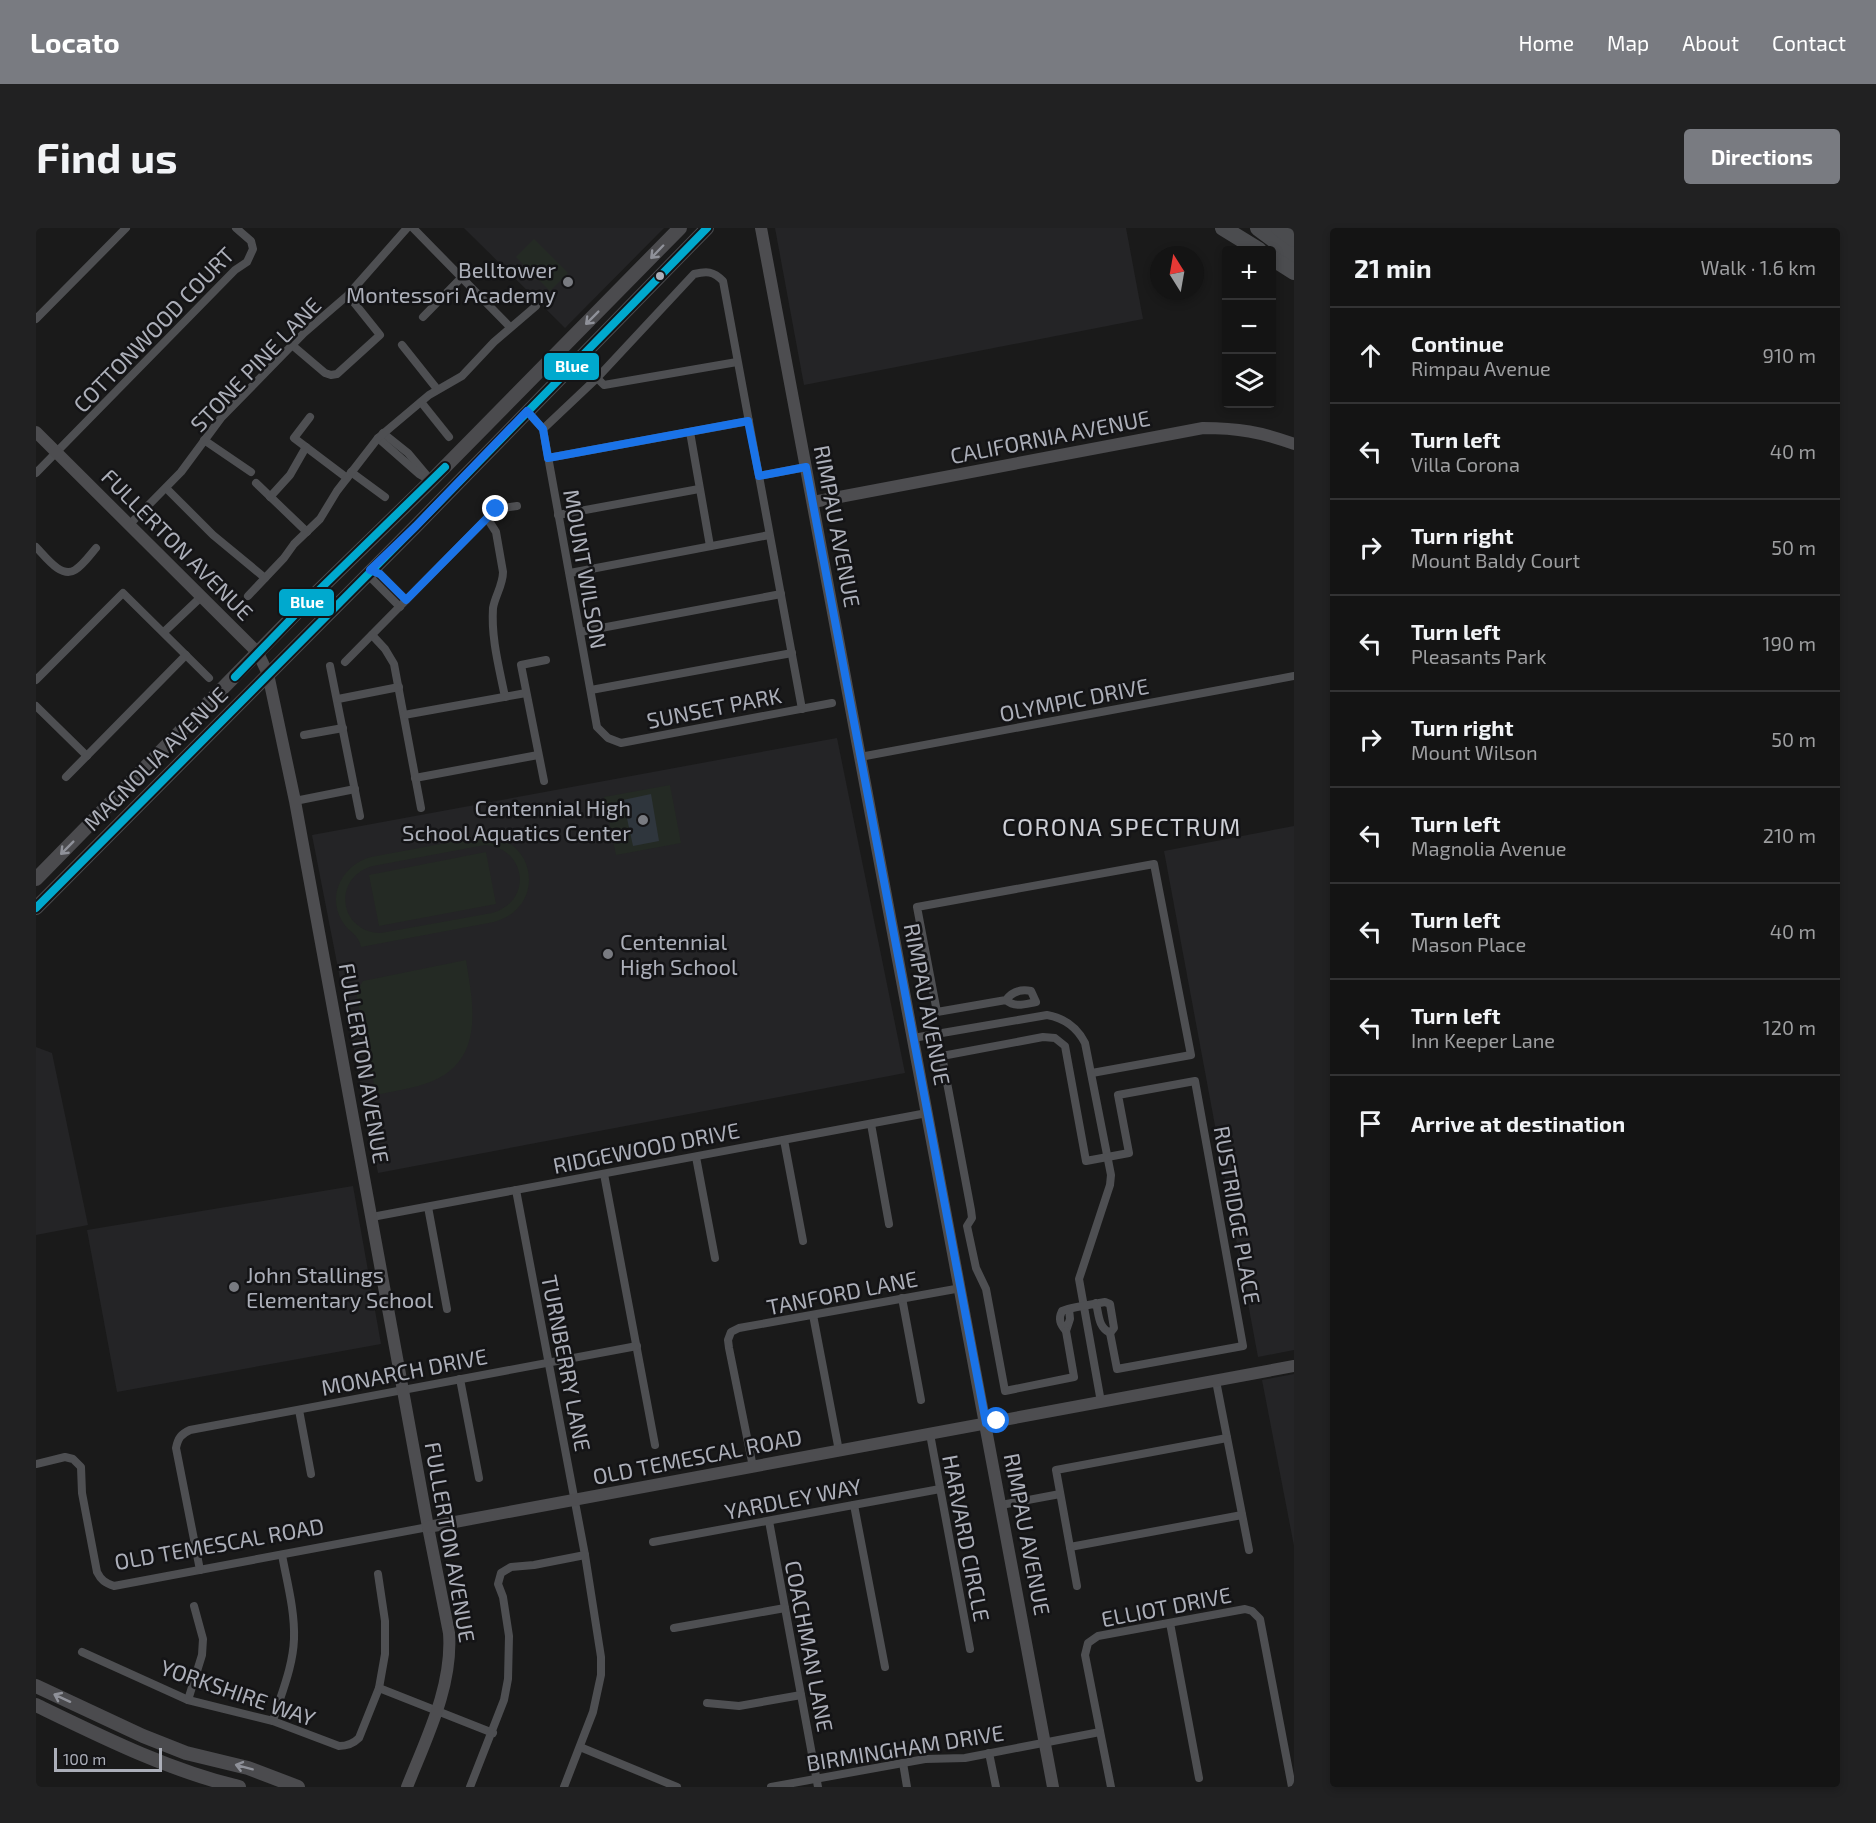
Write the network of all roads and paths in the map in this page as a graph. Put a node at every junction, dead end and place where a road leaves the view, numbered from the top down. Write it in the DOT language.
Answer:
graph roads {
  1 [pos="126,228"];
  2 [pos="236,228"];
  3 [pos="407,228"];
  4 [pos="413,228"];
  5 [pos="680,228"];
  6 [pos="707,228"];
  7 [pos="761,228"];
  8 [pos="1223,228"];
  9 [pos="1258,228"];
  10 [pos="1279,228"];
  11 [pos="1294,239"];
  12 [pos="1252,246"];
  13 [pos="1294,255"];
  14 [pos="1276,261"];
  15 [pos="1294,272"];
  16 [pos="462,277"];
  17 [pos="633,277"];
  18 [pos="648,290"];
  19 [pos="348,295"];
  20 [pos="536,306"];
  21 [pos="423,317"];
  22 [pos="36,319"];
  23 [pos="510,327"];
  24 [pos="292,345"];
  25 [pos="402,345"];
  26 [pos="737,362"];
  27 [pos="597,378"];
  28 [pos="437,389"];
  29 [pos="421,402"];
  30 [pos="527,411"];
  31 [pos="310,417"];
  32 [pos="748,421"];
  33 [pos="543,429"];
  34 [pos="36,432"];
  35 [pos="690,432"];
  36 [pos="381,435"];
  37 [pos="448,437"];
  38 [pos="204,440"];
  39 [pos="1294,444"];
  40 [pos="306,447"];
  41 [pos="57,453"];
  42 [pos="548,458"];
  43 [pos="806,467"];
  44 [pos="251,472"];
  45 [pos="36,473"];
  46 [pos="349,475"];
  47 [pos="759,476"];
  48 [pos="431,481"];
  49 [pos="256,483"];
  50 [pos="166,488"];
  51 [pos="699,489"];
  52 [pos="446,495"];
  53 [pos="270,497"];
  54 [pos="385,497"];
  55 [pos="813,502"];
  56 [pos="516,506"];
  57 [pos="558,515"];
  58 [pos="488,518"];
  59 [pos="129,525"];
  60 [pos="307,532"];
  61 [pos="769,535"];
  62 [pos="711,546"];
  63 [pos="36,547"];
  64 [pos="96,548"];
  65 [pos="355,555"];
  66 [pos="370,570"];
  67 [pos="570,573"];
  68 [pos="265,578"];
  69 [pos="781,594"];
  70 [pos="248,596"];
  71 [pos="201,597"];
  72 [pos="403,603"];
  73 [pos="580,632"];
  74 [pos="164,633"];
  75 [pos="372,634"];
  76 [pos="258,653"];
  77 [pos="792,653"];
  78 [pos="186,655"];
  79 [pos="546,660"];
  80 [pos="345,662"];
  81 [pos="330,666"];
  82 [pos="268,674"];
  83 [pos="1294,676"];
  84 [pos="209,678"];
  85 [pos="36,681"];
  86 [pos="399,687"];
  87 [pos="591,690"];
  88 [pos="526,693"];
  89 [pos="505,697"];
  90 [pos="338,699"];
  91 [pos="832,703"];
  92 [pos="36,706"];
  93 [pos="802,709"];
  94 [pos="404,715"];
  95 [pos="343,728"];
  96 [pos="304,735"];
  97 [pos="605,735"];
  98 [pos="538,755"];
  99 [pos="87,756"];
  100 [pos="860,757"];
  101 [pos="152,762"];
  102 [pos="166,776"];
  103 [pos="66,777"];
  104 [pos="415,778"];
  105 [pos="543,782"];
  106 [pos="355,789"];
  107 [pos="295,801"];
  108 [pos="421,808"];
  109 [pos="360,816"];
  110 [pos="36,879"];
  111 [pos="36,908"];
  112 [pos="1006,1000"];
  113 [pos="1036,1002"];
  114 [pos="1036,1016"];
  115 [pos="913,1038"];
  116 [pos="1092,1073"];
  117 [pos="927,1113"];
  118 [pos="871,1124"];
  119 [pos="784,1140"];
  120 [pos="696,1156"];
  121 [pos="1108,1156"];
  122 [pos="604,1174"];
  123 [pos="516,1190"];
  124 [pos="428,1207"];
  125 [pos="372,1217"];
  126 [pos="889,1224"];
  127 [pos="803,1241"];
  128 [pos="715,1258"];
  129 [pos="961,1288"];
  130 [pos="902,1298"];
  131 [pos="1083,1306"];
  132 [pos="447,1309"];
  133 [pos="813,1315"];
  134 [pos="637,1346"];
  135 [pos="549,1362"];
  136 [pos="1294,1366"];
  137 [pos="460,1379"];
  138 [pos="1216,1381"];
  139 [pos="404,1390"];
  140 [pos="921,1400"];
  141 [pos="1101,1402"];
  142 [pos="299,1410"];
  143 [pos="986,1423"];
  144 [pos="930,1434"];
  145 [pos="1227,1438"];
  146 [pos="655,1445"];
  147 [pos="839,1451"];
  148 [pos="36,1464"];
  149 [pos="753,1467"];
  150 [pos="311,1474"];
  151 [pos="479,1478"];
  152 [pos="940,1489"];
  153 [pos="1060,1494"];
  154 [pos="575,1501"];
  155 [pos="854,1505"];
  156 [pos="1001,1505"];
  157 [pos="1242,1515"];
  158 [pos="769,1521"];
  159 [pos="428,1527"];
  160 [pos="653,1542"];
  161 [pos="1070,1547"];
  162 [pos="1249,1550"];
  163 [pos="282,1555"];
  164 [pos="585,1555"];
  165 [pos="200,1570"];
  166 [pos="378,1574"];
  167 [pos="1077,1586"];
  168 [pos="194,1606"];
  169 [pos="785,1608"];
  170 [pos="1170,1623"];
  171 [pos="674,1628"];
  172 [pos="970,1649"];
  173 [pos="82,1652"];
  174 [pos="885,1667"];
  175 [pos="36,1686"];
  176 [pos="380,1688"];
  177 [pos="801,1695"];
  178 [pos="188,1700"];
  179 [pos="707,1703"];
  180 [pos="36,1706"];
  181 [pos="436,1711"];
  182 [pos="273,1720"];
  183 [pos="1100,1732"];
  184 [pos="493,1733"];
  185 [pos="1045,1743"];
  186 [pos="580,1747"];
  187 [pos="989,1753"];
  188 [pos="903,1763"];
  189 [pos="1199,1778"];
  190 [pos="817,1782"];
  191 [pos="239,1787"];
  192 [pos="298,1787"];
  193 [pos="407,1787"];
  194 [pos="470,1787"];
  195 [pos="564,1787"];
  196 [pos="677,1787"];
  197 [pos="771,1787"];
  198 [pos="907,1787"];
  199 [pos="996,1787"];
  200 [pos="1053,1787"];
  201 [pos="1111,1787"];
  202 [pos="1292,1787"];
  1 -- 22 [label="street"];
  2 -- 41 [label="street, COTTONWOOD COURT"];
  3 -- 19 [label="street, STONE PINE LANE"];
  4 -- 16 [label="street"];
  5 -- 17 [label="main road, MAGNOLIA AVENUE, one-way"];
  6 -- 18 [label="main road, MAGNOLIA AVENUE"];
  7 -- 43 [label="main road, RIMPAU AVENUE"];
  8 -- 12 [label="highway"];
  9 -- 13 [label="highway"];
  10 -- 11 [label="highway"];
  14 -- 15 [label="highway"];
  16 -- 21 [label="street"];
  16 -- 23 [label="street"];
  17 -- 18 [label="main road"];
  17 -- 48 [label="main road, MAGNOLIA AVENUE, one-way"];
  18 -- 30 [label="main road, MAGNOLIA AVENUE"];
  19 -- 24 [label="street, STONE PINE LANE"];
  19 -- 24 [label="street"];
  20 -- 23 [label="street"];
  23 -- 28 [label="street"];
  24 -- 38 [label="street, STONE PINE LANE"];
  25 -- 28 [label="street"];
  26 -- 27 [label="street"];
  26 -- 27 [label="street"];
  26 -- 32 [label="street"];
  27 -- 33 [label="street"];
  28 -- 29 [label="street"];
  29 -- 36 [label="street"];
  29 -- 37 [label="street"];
  30 -- 33 [label="street"];
  30 -- 52 [label="main road, MAGNOLIA AVENUE"];
  31 -- 40 [label="street"];
  32 -- 35 [label="street"];
  32 -- 47 [label="street"];
  33 -- 42 [label="street, MOUNT WILSON"];
  34 -- 41 [label="main road, FULLERTON AVENUE"];
  35 -- 42 [label="street"];
  35 -- 51 [label="street"];
  36 -- 46 [label="street"];
  36 -- 48 [label="street"];
  38 -- 44 [label="street"];
  38 -- 50 [label="street, STONE PINE LANE"];
  39 -- 55 [label="main road, CALIFORNIA AVENUE"];
  40 -- 46 [label="street"];
  40 -- 53 [label="street"];
  41 -- 45 [label="street"];
  41 -- 59 [label="main road, FULLERTON AVENUE"];
  42 -- 57 [label="street, MOUNT WILSON"];
  43 -- 47 [label="street"];
  43 -- 55 [label="main road, RIMPAU AVENUE"];
  46 -- 54 [label="street"];
  46 -- 60 [label="street"];
  47 -- 61 [label="street"];
  48 -- 52 [label="main road"];
  48 -- 65 [label="main road, MAGNOLIA AVENUE"];
  49 -- 53 [label="street"];
  50 -- 59 [label="street, STONE PINE LANE"];
  50 -- 68 [label="street"];
  51 -- 57 [label="street"];
  51 -- 62 [label="street"];
  52 -- 66 [label="main road, MAGNOLIA AVENUE"];
  53 -- 60 [label="street"];
  55 -- 100 [label="main road, RIMPAU AVENUE"];
  56 -- 58 [label="street"];
  57 -- 67 [label="street, MOUNT WILSON"];
  58 -- 72 [label="street"];
  58 -- 89 [label="street"];
  59 -- 71 [label="main road, FULLERTON AVENUE"];
  60 -- 68 [label="street"];
  61 -- 62 [label="street"];
  61 -- 69 [label="street"];
  62 -- 67 [label="street"];
  63 -- 64 [label="street"];
  65 -- 66 [label="main road"];
  65 -- 76 [label="main road, MAGNOLIA AVENUE"];
  66 -- 72 [label="street"];
  66 -- 82 [label="main road, MAGNOLIA AVENUE"];
  67 -- 73 [label="street, MOUNT WILSON"];
  68 -- 70 [label="street"];
  69 -- 73 [label="street"];
  69 -- 77 [label="street"];
  71 -- 74 [label="street"];
  71 -- 76 [label="main road, FULLERTON AVENUE"];
  72 -- 75 [label="street"];
  73 -- 87 [label="street, MOUNT WILSON"];
  74 -- 78 [label="street"];
  74 -- 85 [label="street"];
  75 -- 80 [label="street"];
  75 -- 86 [label="street"];
  76 -- 82 [label="main road, FULLERTON AVENUE"];
  76 -- 101 [label="main road, MAGNOLIA AVENUE"];
  77 -- 87 [label="street"];
  77 -- 93 [label="street"];
  78 -- 84 [label="street"];
  78 -- 99 [label="street"];
  79 -- 88 [label="street"];
  81 -- 90 [label="street"];
  82 -- 102 [label="main road, MAGNOLIA AVENUE"];
  82 -- 107 [label="main road, FULLERTON AVENUE"];
  83 -- 100 [label="street, OLYMPIC DRIVE"];
  86 -- 90 [label="street"];
  86 -- 94 [label="street"];
  87 -- 97 [label="street, MOUNT WILSON"];
  88 -- 89 [label="street"];
  88 -- 98 [label="street"];
  89 -- 94 [label="street"];
  90 -- 95 [label="street"];
  91 -- 93 [label="street, SUNSET PARK"];
  92 -- 99 [label="street"];
  93 -- 97 [label="street, SUNSET PARK"];
  94 -- 104 [label="street"];
  95 -- 96 [label="street"];
  95 -- 106 [label="street"];
  98 -- 104 [label="street"];
  98 -- 105 [label="street"];
  99 -- 103 [label="street"];
  100 -- 115 [label="main road, RIMPAU AVENUE"];
  101 -- 102 [label="main road"];
  101 -- 110 [label="main road, MAGNOLIA AVENUE, one-way"];
  102 -- 111 [label="main road, MAGNOLIA AVENUE"];
  104 -- 108 [label="street"];
  106 -- 107 [label="street"];
  106 -- 109 [label="street"];
  107 -- 125 [label="main road, FULLERTON AVENUE"];
  112 -- 113 [label="street"];
  112 -- 113 [label="street"];
  112 -- 116 [label="street"];
  113 -- 114 [label="street"];
  114 -- 115 [label="street"];
  114 -- 116 [label="street"];
  115 -- 117 [label="main road, RIMPAU AVENUE"];
  116 -- 121 [label="street"];
  117 -- 118 [label="street, RIDGEWOOD DRIVE"];
  117 -- 129 [label="main road, RIMPAU AVENUE"];
  118 -- 119 [label="street, RIDGEWOOD DRIVE"];
  118 -- 126 [label="street"];
  119 -- 120 [label="street, RIDGEWOOD DRIVE"];
  119 -- 127 [label="street"];
  120 -- 122 [label="street, RIDGEWOOD DRIVE"];
  120 -- 128 [label="street"];
  121 -- 131 [label="street"];
  121 -- 131 [label="street, RUSTRIDGE PLACE"];
  121 -- 131 [label="street, RUSTRIDGE PLACE"];
  122 -- 123 [label="street, RIDGEWOOD DRIVE"];
  122 -- 134 [label="street"];
  123 -- 124 [label="street, RIDGEWOOD DRIVE"];
  123 -- 135 [label="street, TURNBERRY LANE"];
  124 -- 125 [label="street, RIDGEWOOD DRIVE"];
  124 -- 132 [label="street"];
  125 -- 139 [label="main road, FULLERTON AVENUE"];
  129 -- 130 [label="street, TANFORD LANE"];
  129 -- 143 [label="main road, RIMPAU AVENUE"];
  130 -- 133 [label="street, TANFORD LANE"];
  130 -- 140 [label="street"];
  131 -- 141 [label="street"];
  133 -- 147 [label="street"];
  133 -- 149 [label="street, TANFORD LANE"];
  134 -- 135 [label="street, MONARCH DRIVE"];
  134 -- 146 [label="street"];
  135 -- 137 [label="street, MONARCH DRIVE"];
  135 -- 154 [label="street, TURNBERRY LANE"];
  136 -- 138 [label="main road, OLD TEMESCAL ROAD"];
  137 -- 139 [label="street, MONARCH DRIVE"];
  137 -- 151 [label="street"];
  138 -- 141 [label="main road, OLD TEMESCAL ROAD"];
  138 -- 145 [label="street"];
  139 -- 142 [label="street, MONARCH DRIVE"];
  139 -- 159 [label="main road, FULLERTON AVENUE"];
  141 -- 143 [label="main road, OLD TEMESCAL ROAD"];
  142 -- 150 [label="street"];
  142 -- 165 [label="street, MONARCH DRIVE"];
  143 -- 144 [label="main road, OLD TEMESCAL ROAD"];
  143 -- 156 [label="main road, RIMPAU AVENUE"];
  144 -- 147 [label="main road, OLD TEMESCAL ROAD"];
  144 -- 152 [label="street, HARVARD CIRCLE"];
  145 -- 153 [label="street"];
  145 -- 157 [label="street"];
  147 -- 149 [label="main road, OLD TEMESCAL ROAD"];
  148 -- 165 [label="street, OLD TEMESCAL ROAD"];
  149 -- 154 [label="main road, OLD TEMESCAL ROAD"];
  152 -- 155 [label="street, YARDLEY WAY"];
  152 -- 172 [label="street, HARVARD CIRCLE"];
  153 -- 156 [label="street"];
  153 -- 161 [label="street"];
  154 -- 159 [label="main road, OLD TEMESCAL ROAD"];
  154 -- 164 [label="street, TURNBERRY LANE"];
  155 -- 158 [label="street, YARDLEY WAY"];
  155 -- 174 [label="street"];
  156 -- 185 [label="main road, RIMPAU AVENUE"];
  157 -- 161 [label="street"];
  157 -- 162 [label="street"];
  158 -- 160 [label="street, YARDLEY WAY"];
  158 -- 169 [label="street, COACHMAN LANE"];
  159 -- 163 [label="street, OLD TEMESCAL ROAD"];
  159 -- 181 [label="main road, FULLERTON AVENUE"];
  161 -- 167 [label="street"];
  163 -- 165 [label="street, OLD TEMESCAL ROAD"];
  163 -- 182 [label="street"];
  164 -- 184 [label="street"];
  164 -- 186 [label="street, TURNBERRY LANE"];
  166 -- 176 [label="street"];
  168 -- 178 [label="street"];
  169 -- 171 [label="street"];
  169 -- 177 [label="street, COACHMAN LANE"];
  170 -- 183 [label="street, ELLIOT DRIVE"];
  170 -- 189 [label="street"];
  170 -- 202 [label="street, ELLIOT DRIVE"];
  173 -- 178 [label="street, YORKSHIRE WAY"];
  192 -- 175 [label="main road, one-way"];
  176 -- 181 [label="street"];
  176 -- 182 [label="street, YORKSHIRE WAY"];
  177 -- 179 [label="street"];
  177 -- 190 [label="street, COACHMAN LANE"];
  178 -- 182 [label="street, YORKSHIRE WAY"];
  180 -- 191 [label="main road"];
  181 -- 184 [label="street"];
  181 -- 193 [label="main road, FULLERTON AVENUE"];
  183 -- 185 [label="street, BIRMINGHAM DRIVE"];
  183 -- 201 [label="street"];
  184 -- 194 [label="street"];
  185 -- 187 [label="street, BIRMINGHAM DRIVE"];
  185 -- 200 [label="main road, RIMPAU AVENUE"];
  186 -- 195 [label="street, TURNBERRY LANE"];
  186 -- 196 [label="street"];
  187 -- 188 [label="street, BIRMINGHAM DRIVE"];
  187 -- 199 [label="street"];
  188 -- 190 [label="street, BIRMINGHAM DRIVE"];
  188 -- 198 [label="street"];
  190 -- 197 [label="street, BIRMINGHAM DRIVE"];
}
